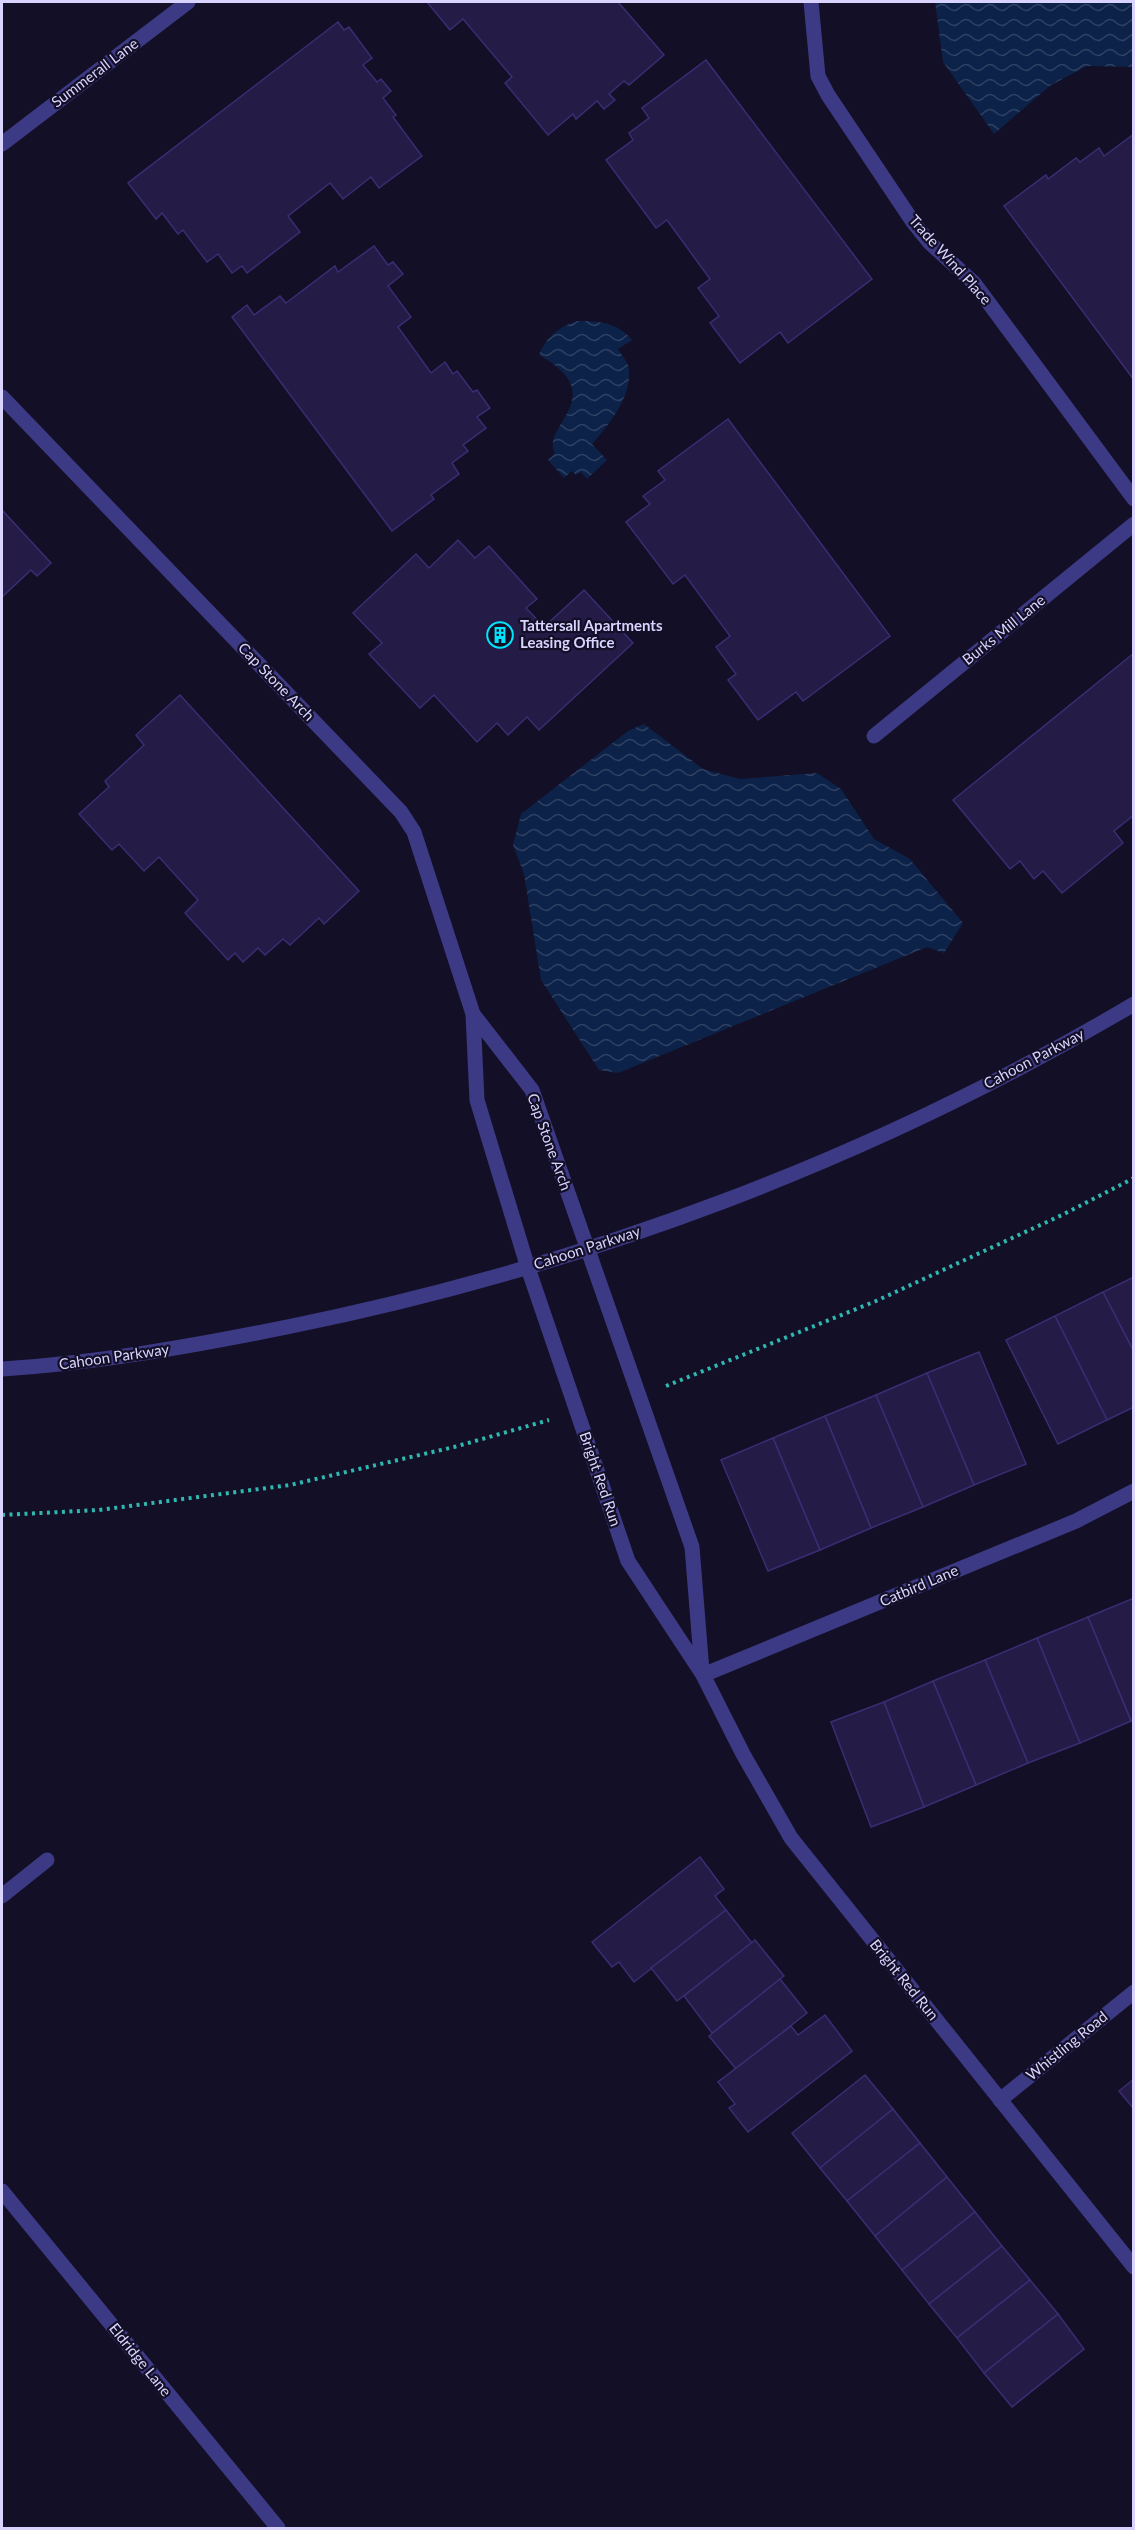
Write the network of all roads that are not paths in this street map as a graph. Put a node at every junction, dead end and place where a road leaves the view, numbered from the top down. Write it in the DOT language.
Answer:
graph roads {
  1 [pos="188,2"];
  2 [pos="811,2"];
  3 [pos="2,144"];
  4 [pos="2,398"];
  5 [pos="1134,499"];
  6 [pos="1134,524"];
  7 [pos="874,736"];
  8 [pos="1134,1004"];
  9 [pos="473,1014"];
  10 [pos="587,1249"];
  11 [pos="528,1268"];
  12 [pos="2,1370"];
  13 [pos="1134,1491"];
  14 [pos="703,1675"];
  15 [pos="47,1860"];
  16 [pos="2,1896"];
  17 [pos="1134,1992"];
  18 [pos="1000,2100"];
  19 [pos="2,2191"];
  20 [pos="1134,2267"];
  21 [pos="278,2529"];
  1 -- 3 [label="street, Summerall Lane"];
  2 -- 5 [label="street, Trade Wind Place"];
  4 -- 9 [label="street, Cap Stone Arch"];
  6 -- 7 [label="street, Burks Mill Lane"];
  8 -- 10 [label="street, Cahoon Parkway"];
  9 -- 10 [label="street, Cap Stone Arch"];
  9 -- 11 [label="street, Cap Stone Arch"];
  10 -- 11 [label="street, Cahoon Parkway"];
  10 -- 14 [label="street, Bright Red Run"];
  11 -- 12 [label="street, Cahoon Parkway"];
  11 -- 14 [label="street, Bright Red Run"];
  13 -- 14 [label="street, Catbird Lane"];
  14 -- 18 [label="street, Bright Red Run"];
  15 -- 16 [label="street"];
  17 -- 18 [label="street, Whistling Road"];
  18 -- 20 [label="street, Bright Red Run"];
  19 -- 21 [label="street, Eldridge Lane"];
}
